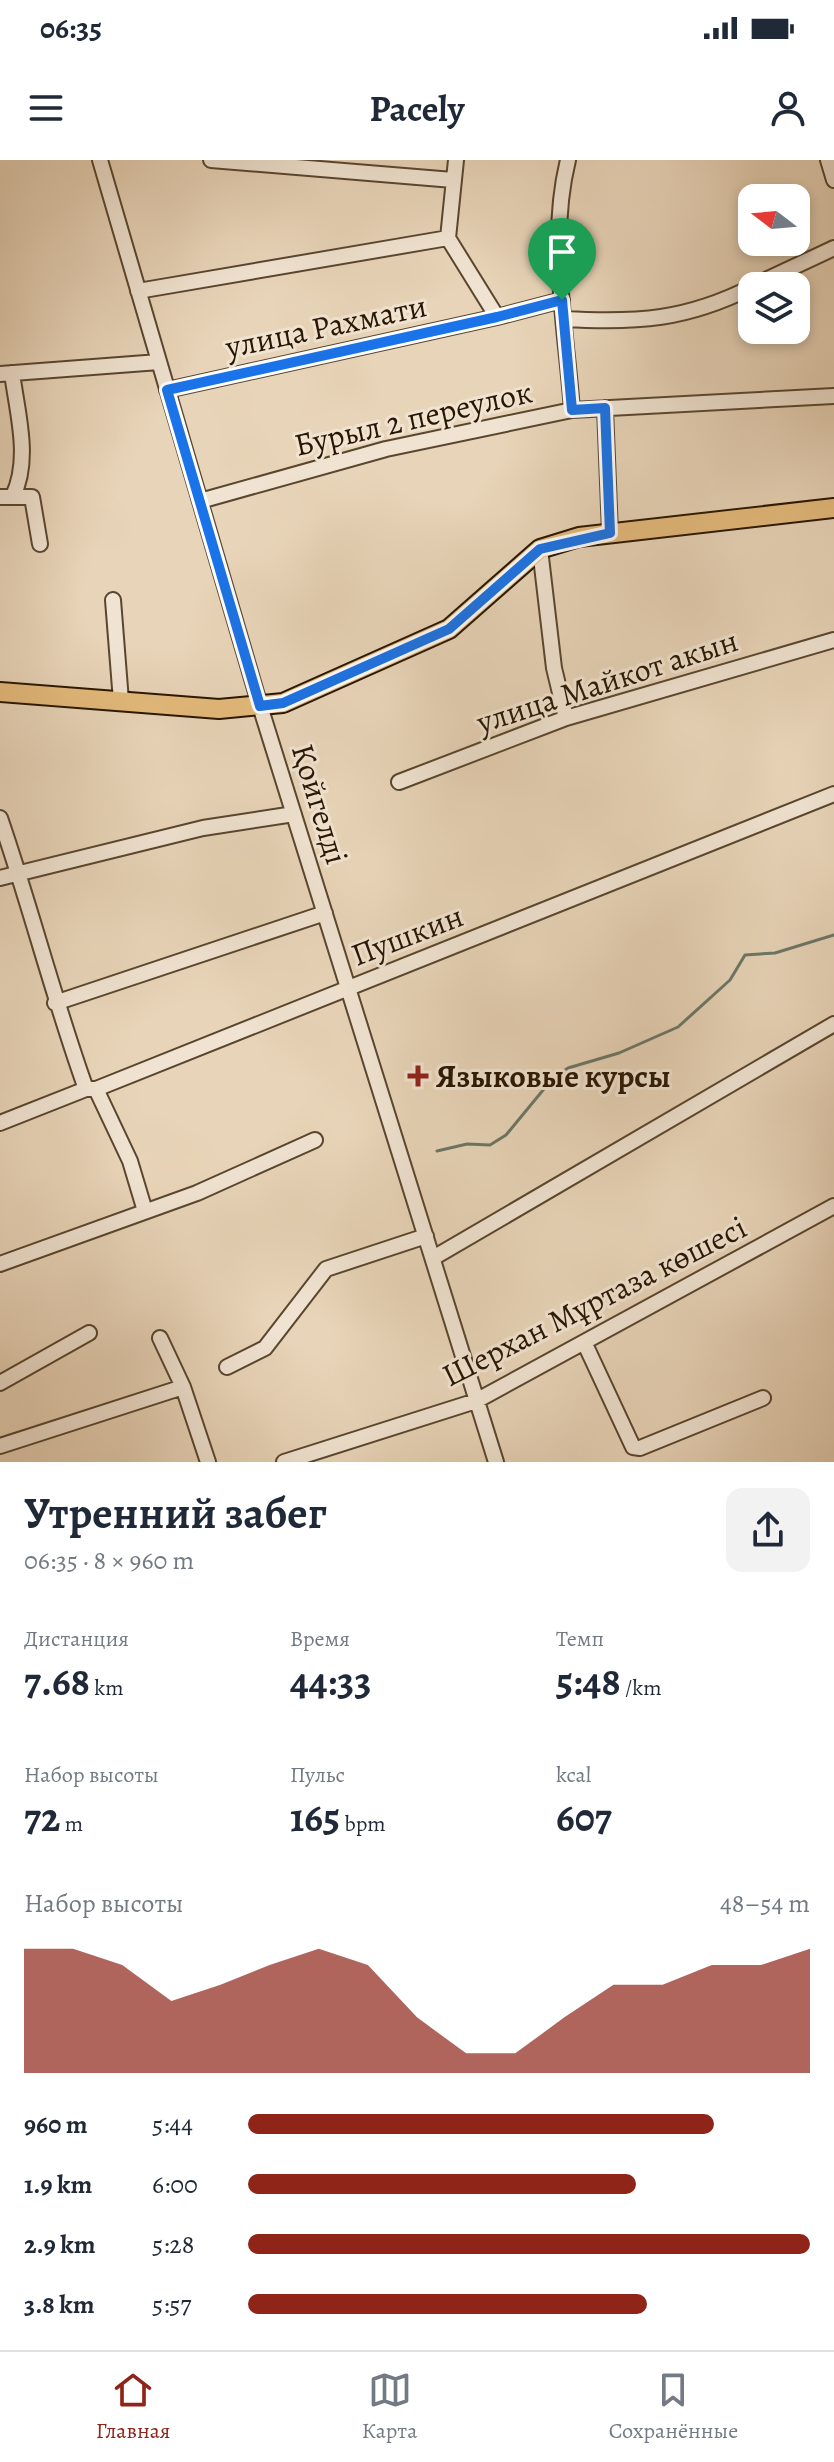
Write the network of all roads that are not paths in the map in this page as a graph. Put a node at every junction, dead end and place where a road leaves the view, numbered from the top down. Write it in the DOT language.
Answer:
graph roads {
  1 [pos="100,160"];
  2 [pos="211,160"];
  3 [pos="456,160"];
  4 [pos="568,160"];
  5 [pos="828,160"];
  6 [pos="453,180"];
  7 [pos="834,180"];
  8 [pos="448,238"];
  9 [pos="834,248"];
  10 [pos="783,272"];
  11 [pos="138,291"];
  12 [pos="738,292"];
  13 [pos="562,300"];
  14 [pos="497,317"];
  15 [pos="565,319"];
  16 [pos="159,362"];
  17 [pos="6,374"];
  18 [pos="167,390"];
  19 [pos="834,396"];
  20 [pos="605,408"];
  21 [pos="572,410"];
  22 [pos="7,497"];
  23 [pos="200,501"];
  24 [pos="834,508"];
  25 [pos="610,533"];
  26 [pos="40,544"];
  27 [pos="540,549"];
  28 [pos="113,600"];
  29 [pos="834,640"];
  30 [pos="0,692"];
  31 [pos="121,701"];
  32 [pos="260,706"];
  33 [pos="566,718"];
  34 [pos="399,782"];
  35 [pos="834,794"];
  36 [pos="294,814"];
  37 [pos="0,818"];
  38 [pos="20,875"];
  39 [pos="0,878"];
  40 [pos="325,913"];
  41 [pos="348,988"];
  42 [pos="55,1003"];
  43 [pos="834,1024"];
  44 [pos="91,1089"];
  45 [pos="0,1123"];
  46 [pos="315,1140"];
  47 [pos="834,1206"];
  48 [pos="145,1211"];
  49 [pos="426,1236"];
  50 [pos="433,1258"];
  51 [pos="0,1264"];
  52 [pos="89,1333"];
  53 [pos="160,1338"];
  54 [pos="585,1344"];
  55 [pos="227,1367"];
  56 [pos="0,1383"];
  57 [pos="183,1387"];
  58 [pos="763,1398"];
  59 [pos="476,1401"];
  60 [pos="0,1446"];
  61 [pos="208,1462"];
  62 [pos="284,1462"];
  63 [pos="496,1462"];
  1 -- 11 [label="street, Қойгелді"];
  2 -- 6 [label="street"];
  3 -- 6 [label="street"];
  4 -- 13 [label="street"];
  5 -- 7 [label="street"];
  6 -- 8 [label="street"];
  8 -- 11 [label="street"];
  8 -- 14 [label="street"];
  9 -- 10 [label="street"];
  11 -- 16 [label="street, Қойгелді"];
  12 -- 15 [label="street"];
  13 -- 14 [label="street, улица Рахмати"];
  13 -- 15 [label="street"];
  14 -- 18 [label="street, улица Рахмати"];
  15 -- 21 [label="street"];
  16 -- 17 [label="street"];
  16 -- 18 [label="street, Қойгелді"];
  17 -- 22 [label="street"];
  18 -- 23 [label="street, Қойгелді"];
  19 -- 20 [label="street, Бурыл 2 переулок"];
  20 -- 21 [label="street, Бурыл 2 переулок"];
  20 -- 25 [label="street"];
  21 -- 23 [label="street, Бурыл 2 переулок"];
  22 -- 26 [label="street"];
  23 -- 32 [label="street, Қойгелді"];
  24 -- 25 [label="main road"];
  25 -- 27 [label="main road"];
  27 -- 32 [label="main road"];
  27 -- 33 [label="street"];
  28 -- 31 [label="street"];
  29 -- 33 [label="street, улица Майкот акын"];
  30 -- 31 [label="main road"];
  31 -- 32 [label="main road"];
  32 -- 36 [label="street, Қойгелді"];
  33 -- 34 [label="street, улица Майкот акын"];
  35 -- 41 [label="street, Пушкин"];
  36 -- 38 [label="street"];
  36 -- 40 [label="street, Қойгелді"];
  37 -- 38 [label="street"];
  38 -- 39 [label="street"];
  38 -- 42 [label="street"];
  40 -- 41 [label="street, Қойгелді"];
  40 -- 42 [label="street"];
  41 -- 44 [label="street, Пушкин"];
  41 -- 49 [label="street, Қойгелді"];
  42 -- 44 [label="street"];
  43 -- 50 [label="street"];
  44 -- 45 [label="street, Пушкин"];
  44 -- 48 [label="street"];
  46 -- 48 [label="street"];
  47 -- 54 [label="street, Шерхан Мұртаза көшесі"];
  48 -- 51 [label="street"];
  49 -- 50 [label="street, Қойгелді"];
  49 -- 55 [label="street"];
  50 -- 59 [label="street, Қойгелді"];
  52 -- 56 [label="street"];
  53 -- 57 [label="street"];
  54 -- 58 [label="street"];
  54 -- 59 [label="street, Шерхан Мұртаза көшесі"];
  57 -- 60 [label="street"];
  57 -- 61 [label="street"];
  59 -- 62 [label="street, Шерхан Мұртаза көшесі"];
  59 -- 63 [label="street, Қойгелді"];
}
